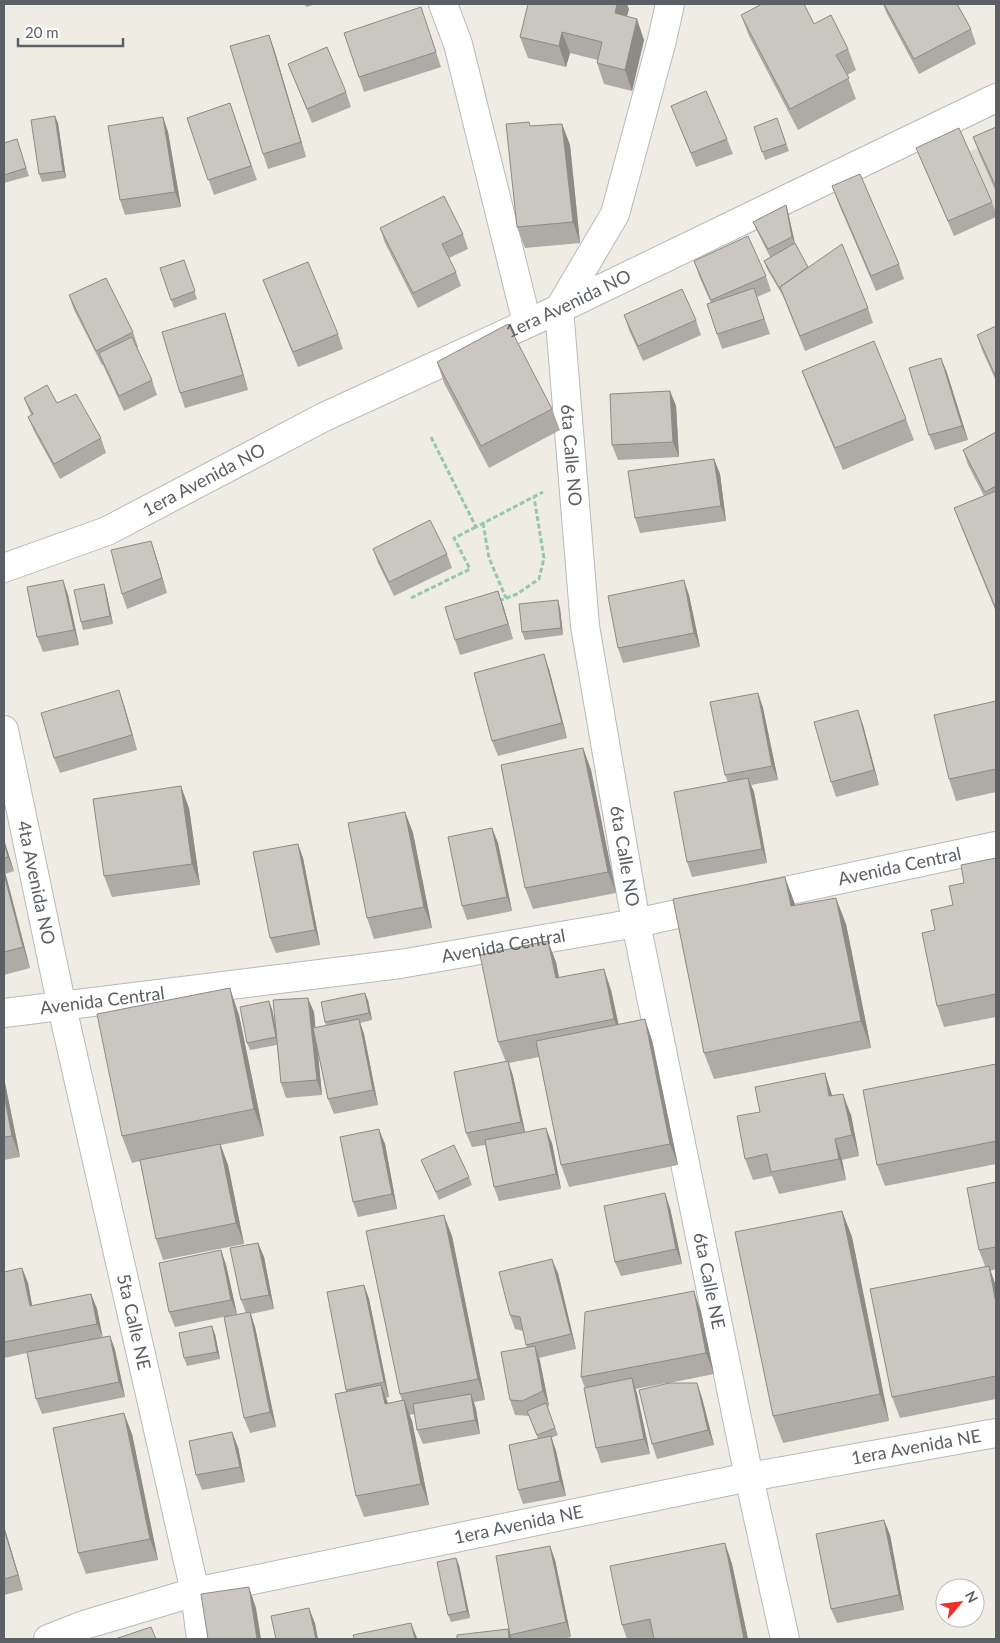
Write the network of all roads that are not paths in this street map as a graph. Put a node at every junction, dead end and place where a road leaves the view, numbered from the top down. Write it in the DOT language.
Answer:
graph roads {
  1 [pos="443,4"];
  2 [pos="670,4"];
  3 [pos="996,98"];
  4 [pos="559,309"];
  5 [pos="527,323"];
  6 [pos="4,568"];
  7 [pos="4,730"];
  8 [pos="996,846"];
  9 [pos="636,923"];
  10 [pos="62,1007"];
  11 [pos="4,1014"];
  12 [pos="996,1432"];
  13 [pos="749,1477"];
  14 [pos="195,1592"];
  15 [pos="48,1639"];
  16 [pos="202,1639"];
  17 [pos="785,1639"];
  1 -- 5 [label="street"];
  2 -- 4 [label="street"];
  3 -- 4 [label="street, 1era Avenida NO"];
  4 -- 5 [label="street, 1era Avenida NO"];
  4 -- 9 [label="street, 6ta Calle NO"];
  5 -- 6 [label="street, 1era Avenida NO"];
  7 -- 10 [label="street, 4ta Avenida NO"];
  8 -- 9 [label="street, Avenida Central"];
  9 -- 10 [label="street, Avenida Central"];
  9 -- 13 [label="street, 6ta Calle NE"];
  10 -- 11 [label="street, Avenida Central"];
  10 -- 14 [label="street, 5ta Calle NE"];
  12 -- 13 [label="street, 1era Avenida NE"];
  13 -- 14 [label="street, 1era Avenida NE"];
  13 -- 17 [label="street, 6ta Calle NE"];
  14 -- 15 [label="street, 1era Avenida NE"];
  14 -- 16 [label="street, 5ta Calle NE"];
}
